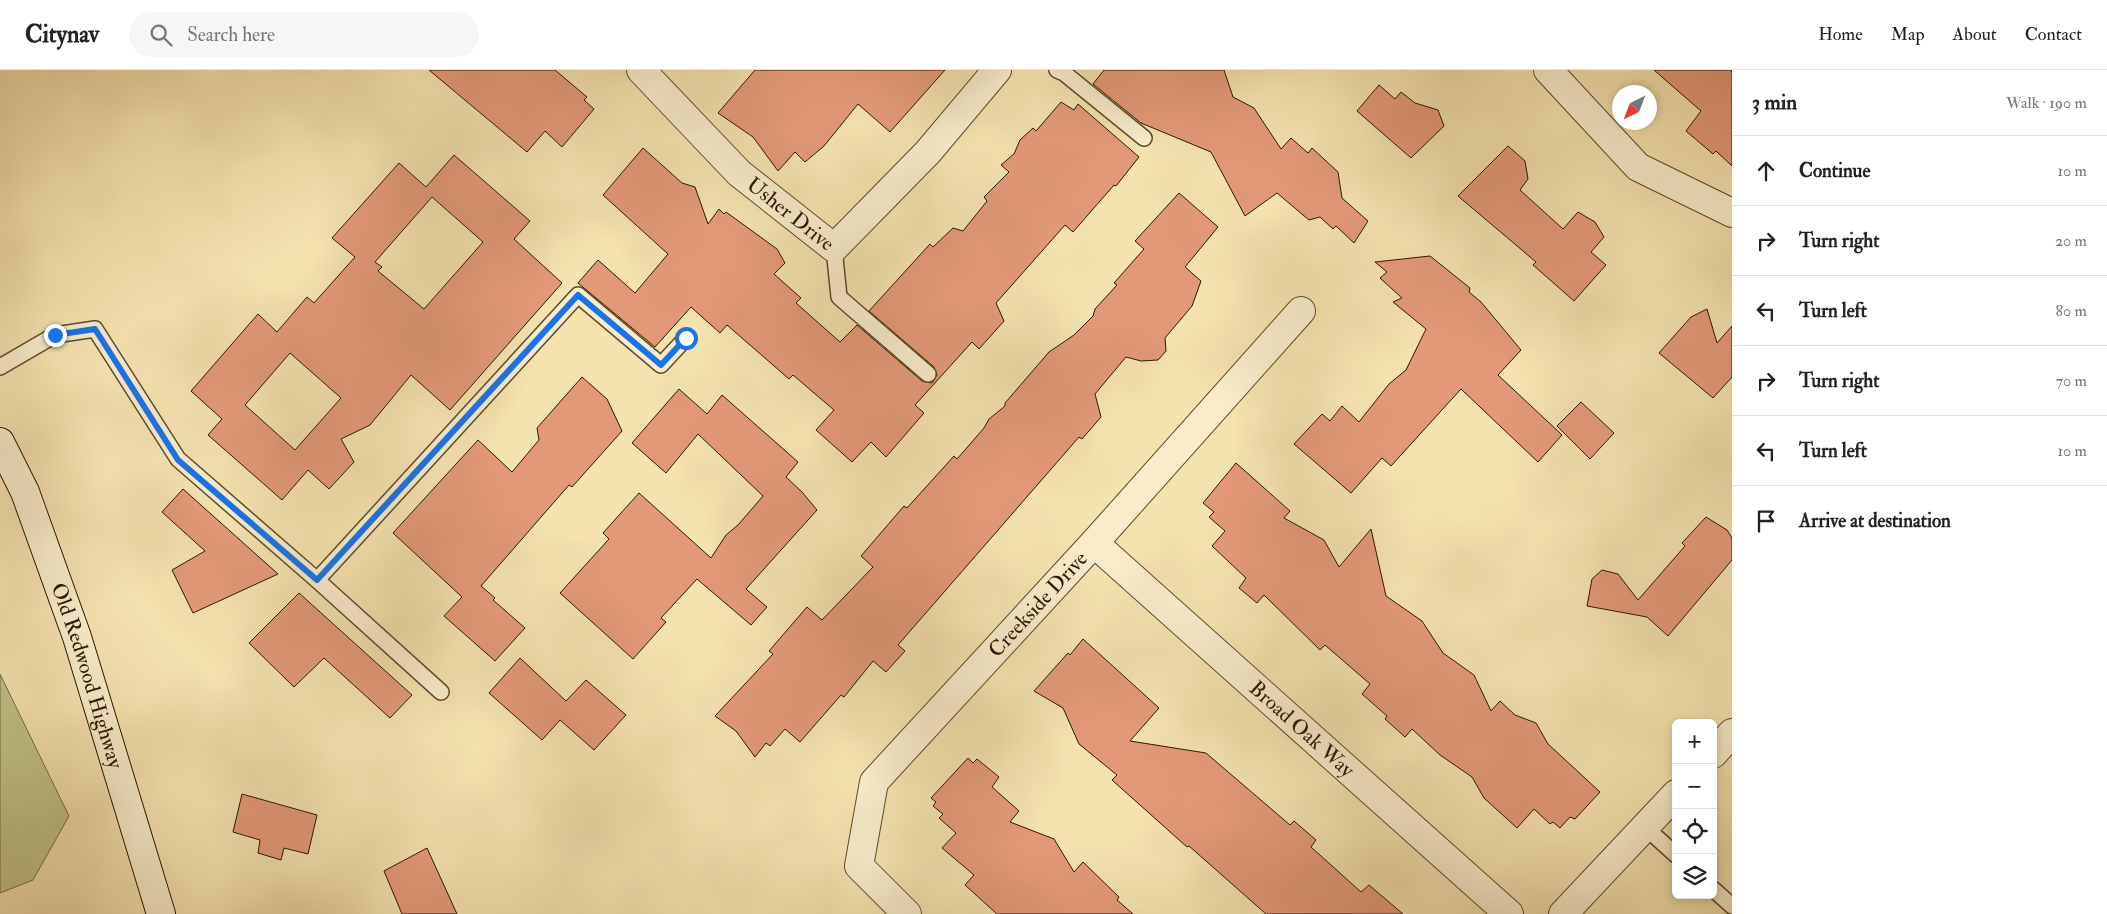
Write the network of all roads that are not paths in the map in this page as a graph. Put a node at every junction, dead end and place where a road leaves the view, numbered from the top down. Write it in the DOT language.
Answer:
graph roads {
  1 [pos="641,70"];
  2 [pos="997,70"];
  3 [pos="1057,70"];
  4 [pos="1548,70"];
  5 [pos="1144,138"];
  6 [pos="1732,213"];
  7 [pos="834,248"];
  8 [pos="1301,311"];
  9 [pos="686,338"];
  10 [pos="0,368"];
  11 [pos="928,374"];
  12 [pos="0,442"];
  13 [pos="1094,543"];
  14 [pos="317,580"];
  15 [pos="441,692"];
  16 [pos="1732,734"];
  17 [pos="1717,750"];
  18 [pos="1672,798"];
  19 [pos="1645,827"];
  20 [pos="1675,854"];
  21 [pos="1717,893"];
  22 [pos="1732,906"];
  23 [pos="1574,910"];
  24 [pos="161,914"];
  25 [pos="907,914"];
  26 [pos="1509,914"];
  1 -- 7 [label="street, Usher Drive"];
  2 -- 7 [label="street, Usher Drive"];
  3 -- 5 [label="lane"];
  4 -- 6 [label="street"];
  7 -- 11 [label="lane"];
  8 -- 13 [label="street, Creekside Drive"];
  9 -- 14 [label="lane"];
  10 -- 14 [label="lane"];
  12 -- 24 [label="street, Old Redwood Highway"];
  13 -- 25 [label="street, Creekside Drive"];
  13 -- 26 [label="street, Broad Oak Way"];
  14 -- 15 [label="lane"];
  16 -- 17 [label="street"];
  18 -- 19 [label="street"];
  19 -- 20 [label="lane"];
  19 -- 23 [label="street"];
  21 -- 22 [label="lane"];
}
